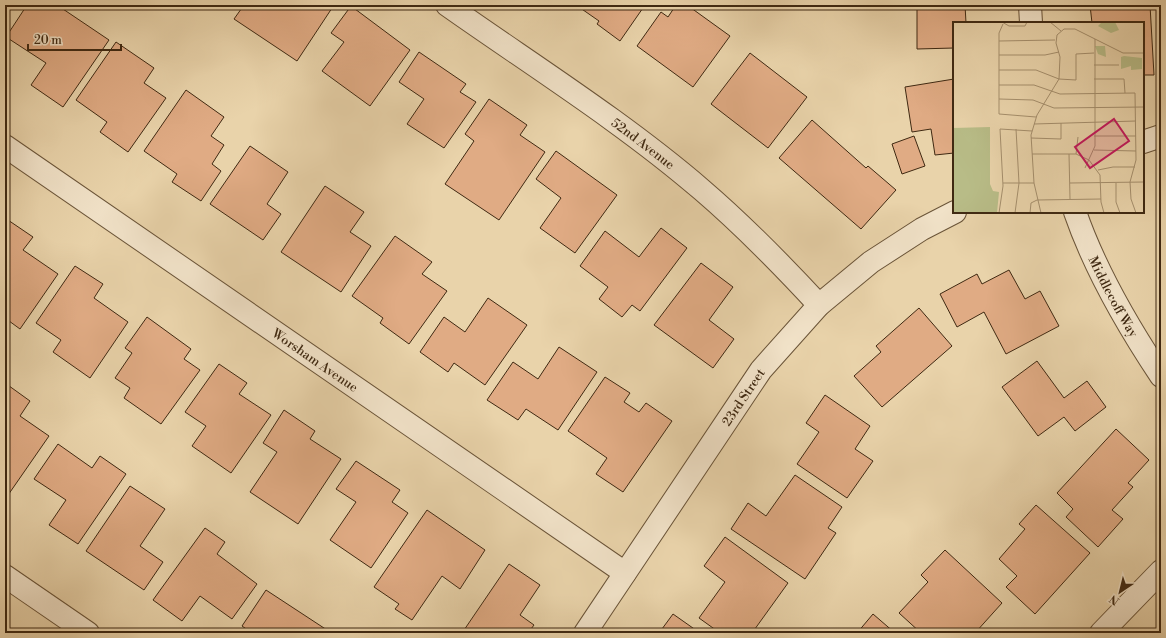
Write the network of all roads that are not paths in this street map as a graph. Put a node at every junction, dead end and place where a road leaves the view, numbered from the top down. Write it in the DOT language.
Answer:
graph roads {
  1 [pos="447,5"];
  2 [pos="1030,5"];
  3 [pos="1031,22"];
  4 [pos="1161,136"];
  5 [pos="1144,142"];
  6 [pos="5,146"];
  7 [pos="953,213"];
  8 [pos="1075,213"];
  9 [pos="819,305"];
  10 [pos="1161,376"];
  11 [pos="1161,571"];
  12 [pos="625,574"];
  13 [pos="5,576"];
  14 [pos="88,633"];
  15 [pos="584,633"];
  16 [pos="1101,633"];
  1 -- 9 [label="street, 52nd Avenue"];
  2 -- 3 [label="street"];
  4 -- 5 [label="street"];
  6 -- 12 [label="street, Worsham Avenue"];
  7 -- 9 [label="street, 23rd Street"];
  8 -- 10 [label="street, Middlecoff Way"];
  9 -- 12 [label="street, 23rd Street"];
  11 -- 16 [label="street"];
  12 -- 15 [label="street, 23rd Street"];
  13 -- 14 [label="street"];
}
